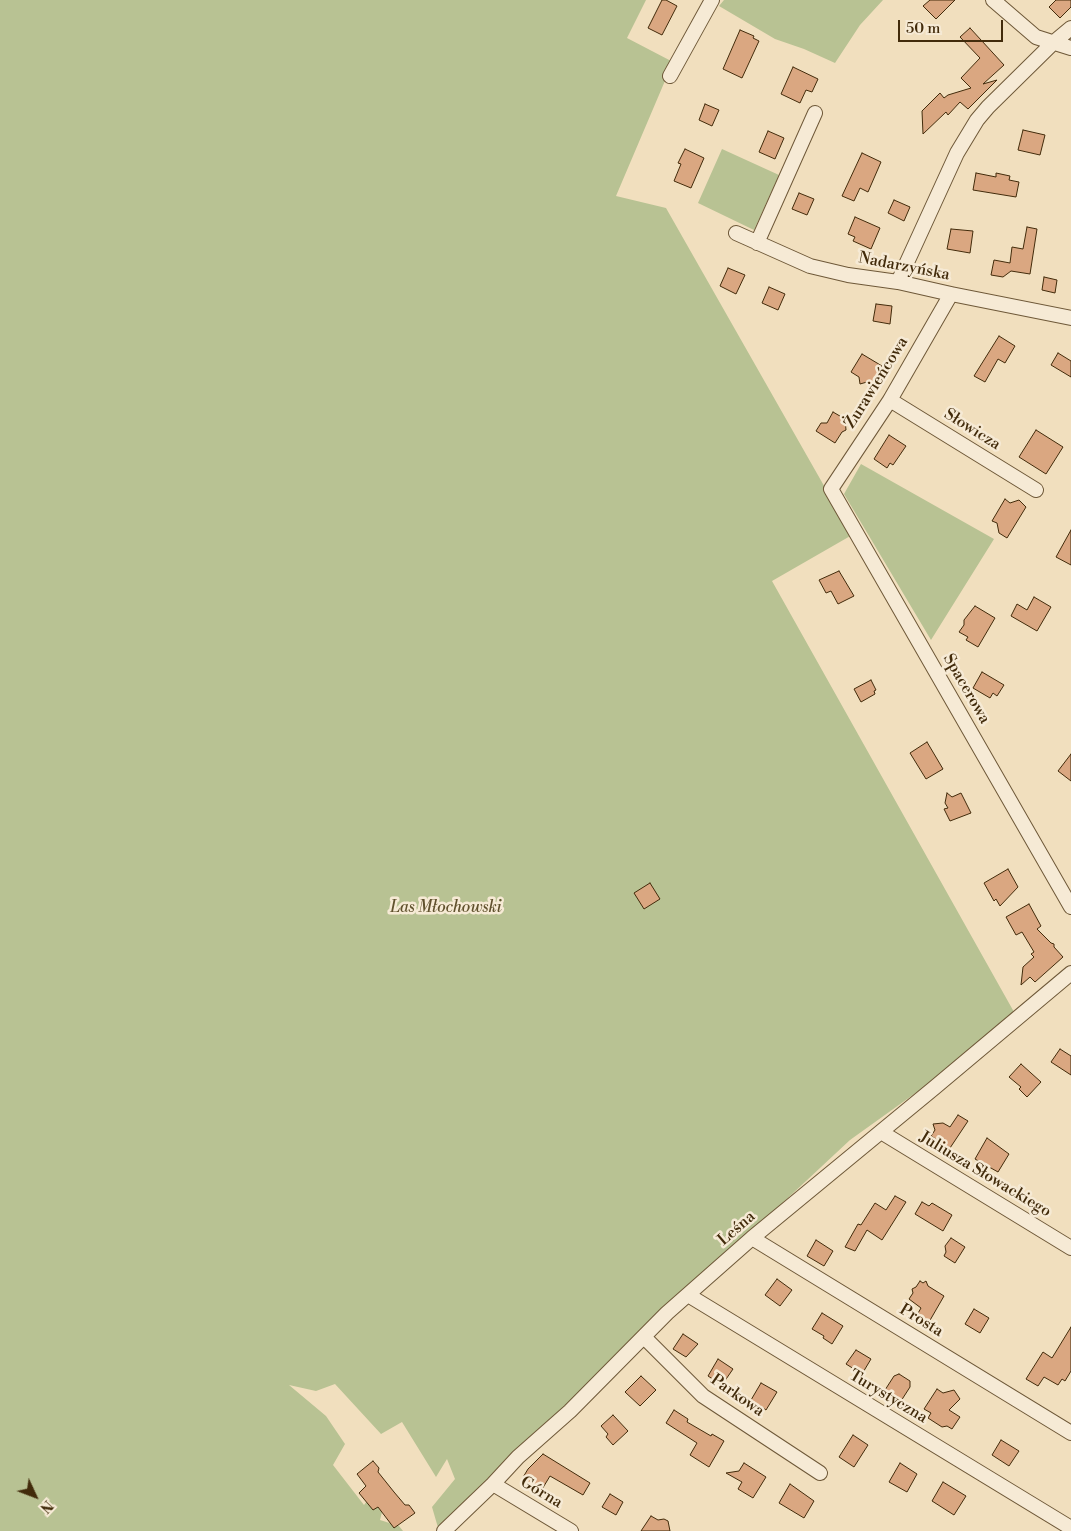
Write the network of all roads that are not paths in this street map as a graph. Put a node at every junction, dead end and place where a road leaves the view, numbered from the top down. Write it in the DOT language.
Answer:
graph roads {
  1 [pos="712,0"];
  2 [pos="993,0"];
  3 [pos="1071,28"];
  4 [pos="1053,44"];
  5 [pos="1071,48"];
  6 [pos="670,76"];
  7 [pos="815,113"];
  8 [pos="736,233"];
  9 [pos="757,243"];
  10 [pos="898,282"];
  11 [pos="950,294"];
  12 [pos="1071,318"];
  13 [pos="890,400"];
  14 [pos="831,489"];
  15 [pos="1036,490"];
  16 [pos="1071,907"];
  17 [pos="1071,973"];
  18 [pos="881,1132"];
  19 [pos="752,1238"];
  20 [pos="1071,1248"];
  21 [pos="688,1295"];
  22 [pos="644,1336"];
  23 [pos="1071,1433"];
  24 [pos="820,1473"];
  25 [pos="493,1484"];
  26 [pos="1068,1529"];
  27 [pos="444,1531"];
  28 [pos="571,1531"];
  1 -- 6 [label="street"];
  2 -- 4 [label="street"];
  3 -- 4 [label="street"];
  4 -- 5 [label="street"];
  4 -- 10 [label="street"];
  7 -- 9 [label="street"];
  8 -- 9 [label="street, Nadarzyńska"];
  9 -- 10 [label="street, Nadarzyńska"];
  10 -- 11 [label="street, Nadarzyńska"];
  11 -- 12 [label="street, Nadarzyńska"];
  11 -- 13 [label="street, Żurawieńcowa"];
  13 -- 14 [label="street, Żurawieńcowa"];
  13 -- 15 [label="street, Słowicza"];
  14 -- 16 [label="street, Spacerowa"];
  17 -- 18 [label="street, Leśna"];
  18 -- 19 [label="street, Leśna"];
  18 -- 20 [label="street, Juliusza Słowackiego"];
  19 -- 21 [label="street, Leśna"];
  19 -- 23 [label="street, Prosta"];
  21 -- 22 [label="street, Leśna"];
  21 -- 26 [label="street, Turystyczna"];
  22 -- 24 [label="street, Parkowa"];
  22 -- 25 [label="street, Leśna"];
  25 -- 27 [label="street, Leśna"];
  25 -- 28 [label="street, Górna"];
}
